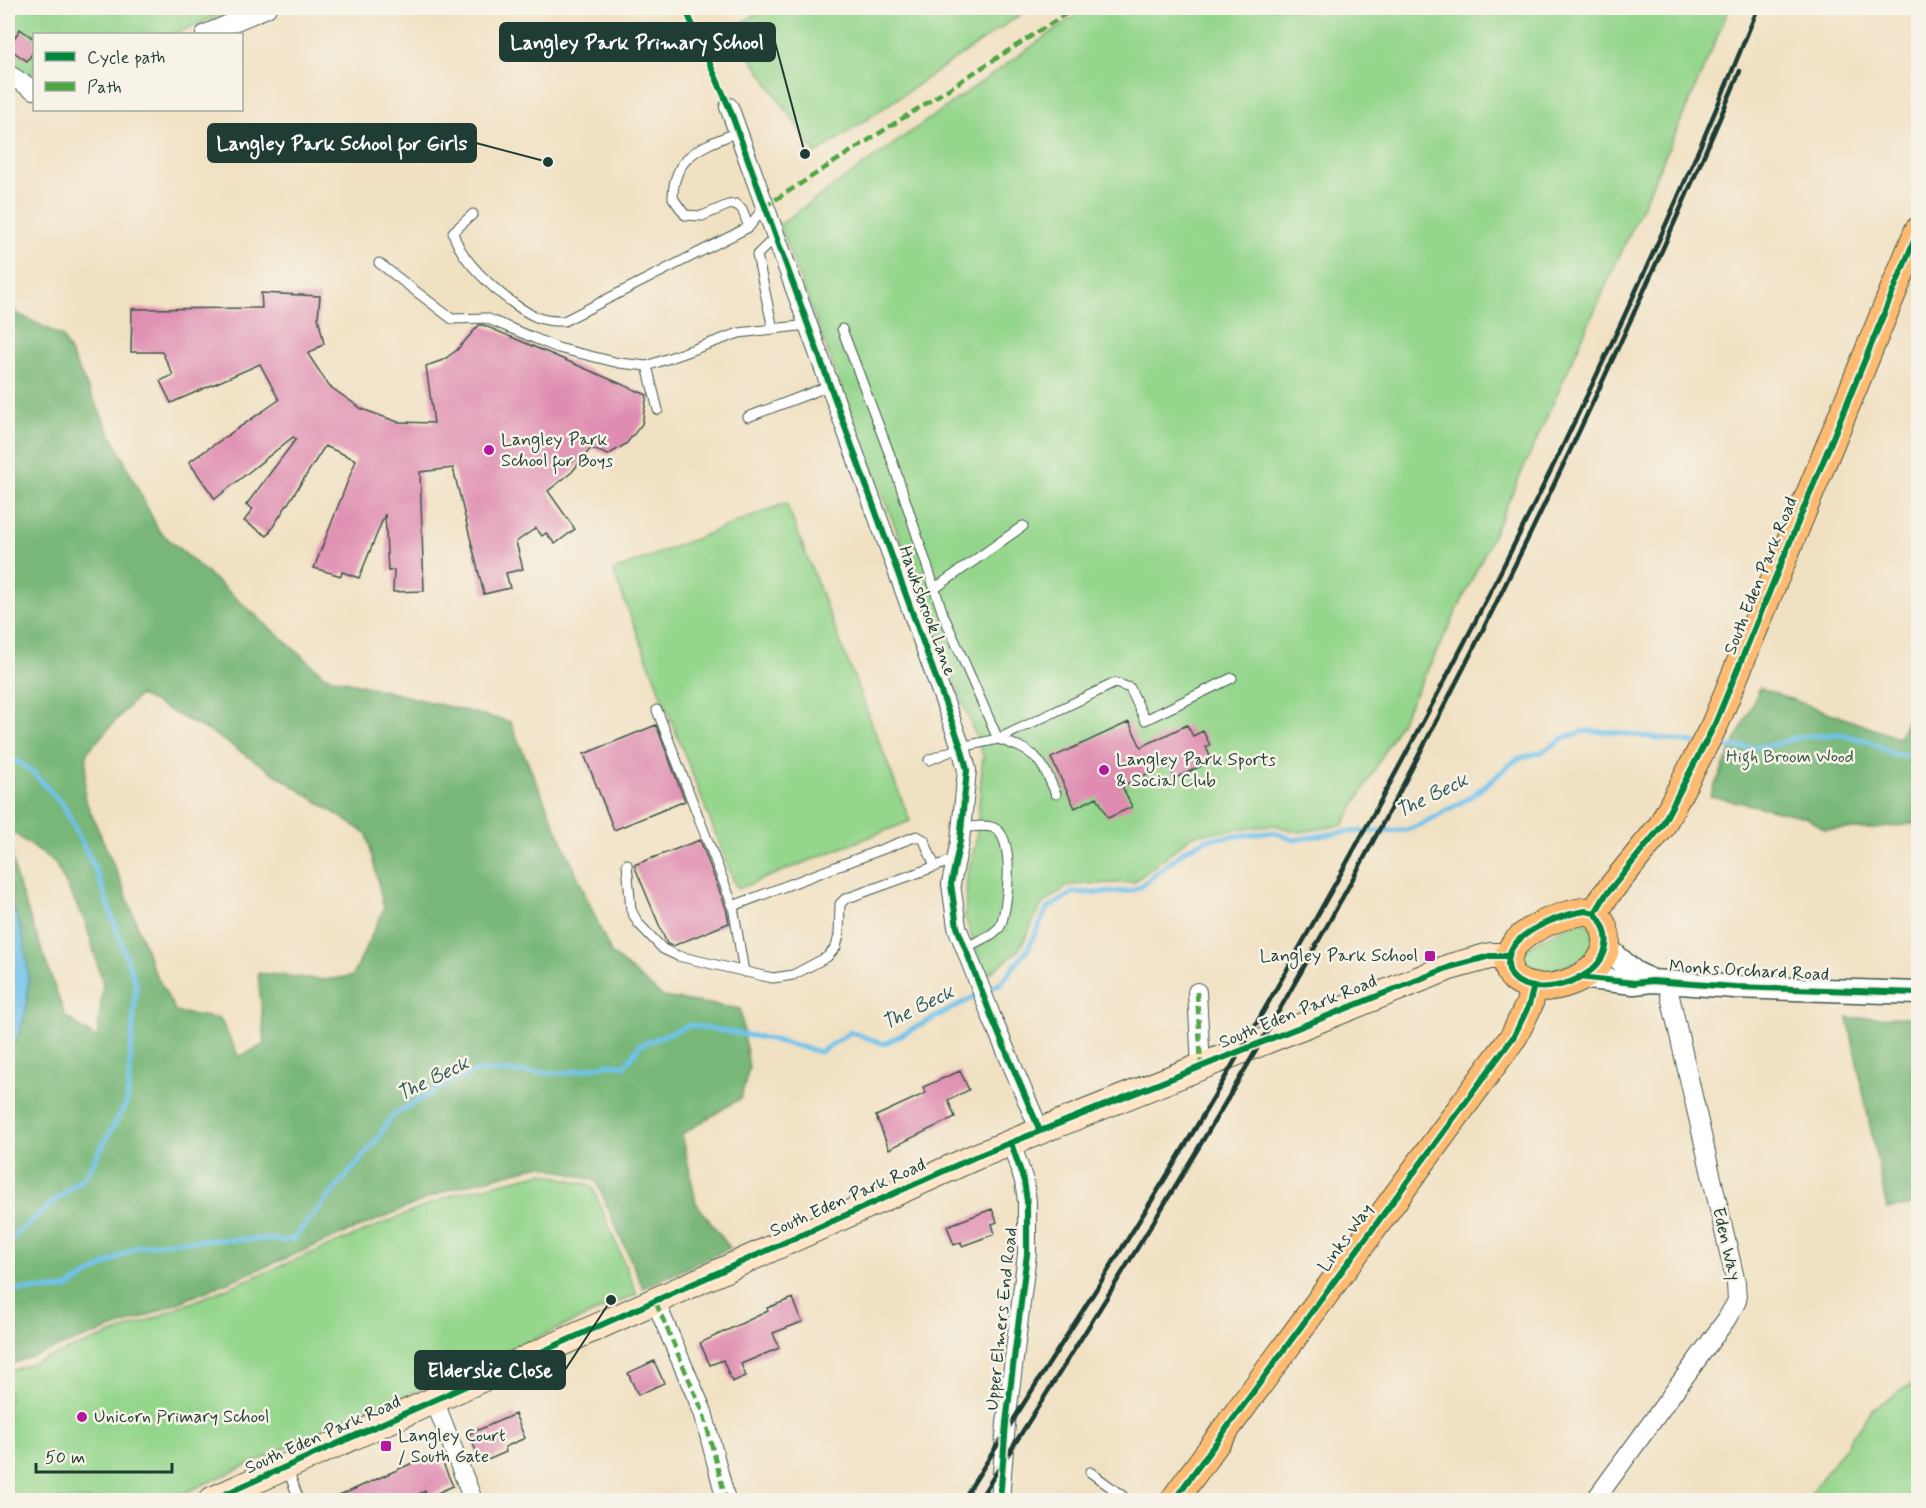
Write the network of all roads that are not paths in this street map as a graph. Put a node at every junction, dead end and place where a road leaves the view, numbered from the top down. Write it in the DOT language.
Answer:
graph roads {
  1 [pos="267,8"];
  2 [pos="207,33"];
  3 [pos="8,74"];
  4 [pos="33,89"];
  5 [pos="729,107"];
  6 [pos="738,132"];
  7 [pos="764,207"];
  8 [pos="473,214"];
  9 [pos="749,227"];
  10 [pos="1918,231"];
  11 [pos="775,237"];
  12 [pos="379,263"];
  13 [pos="807,325"];
  14 [pos="773,329"];
  15 [pos="842,329"];
  16 [pos="647,366"];
  17 [pos="829,386"];
  18 [pos="658,410"];
  19 [pos="748,417"];
  20 [pos="1023,526"];
  21 [pos="934,589"];
  22 [pos="1232,678"];
  23 [pos="657,710"];
  24 [pos="998,739"];
  25 [pos="961,747"];
  26 [pos="929,760"];
  27 [pos="1056,794"];
  28 [pos="961,828"];
  29 [pos="956,859"];
  30 [pos="627,864"];
  31 [pos="935,867"];
  32 [pos="733,906"];
  33 [pos="1595,913"];
  34 [pos="965,948"];
  35 [pos="1607,948"];
  36 [pos="1508,956"];
  37 [pos="744,972"];
  38 [pos="1579,977"];
  39 [pos="1659,982"];
  40 [pos="1533,989"];
  41 [pos="1197,992"];
  42 [pos="1918,993"];
  43 [pos="1201,1066"];
  44 [pos="1040,1131"];
  45 [pos="1011,1143"];
  46 [pos="656,1303"];
  47 [pos="435,1402"];
  48 [pos="287,1467"];
  49 [pos="1090,1472"];
  50 [pos="212,1500"];
  51 [pos="299,1500"];
  52 [pos="473,1500"];
  53 [pos="726,1500"];
  54 [pos="1000,1500"];
  55 [pos="1128,1500"];
  56 [pos="1174,1500"];
  57 [pos="1595,1500"];
  1 -- 2 [label="street"];
  3 -- 4 [label="street"];
  5 -- 6 [label="street, Hawksbrook Lane"];
  6 -- 7 [label="street, Hawksbrook Lane"];
  6 -- 9 [label="lane"];
  7 -- 9 [label="lane"];
  7 -- 11 [label="street, Hawksbrook Lane"];
  8 -- 9 [label="lane"];
  10 -- 33 [label="main road, South Eden Park Road"];
  11 -- 13 [label="street, Hawksbrook Lane"];
  11 -- 14 [label="lane"];
  12 -- 16 [label="lane"];
  13 -- 14 [label="lane"];
  13 -- 17 [label="street, Hawksbrook Lane"];
  14 -- 16 [label="lane"];
  15 -- 21 [label="lane"];
  16 -- 18 [label="lane"];
  17 -- 19 [label="lane"];
  17 -- 25 [label="street, Hawksbrook Lane"];
  20 -- 21 [label="lane"];
  21 -- 24 [label="lane"];
  22 -- 24 [label="lane"];
  23 -- 32 [label="lane"];
  24 -- 25 [label="lane"];
  24 -- 27 [label="lane"];
  25 -- 26 [label="lane"];
  25 -- 28 [label="street, Hawksbrook Lane"];
  28 -- 29 [label="street, Hawksbrook Lane"];
  28 -- 34 [label="lane"];
  29 -- 31 [label="lane"];
  29 -- 34 [label="street, Hawksbrook Lane"];
  30 -- 37 [label="lane"];
  31 -- 32 [label="lane"];
  31 -- 37 [label="lane"];
  32 -- 37 [label="lane"];
  33 -- 35 [label="main road"];
  33 -- 36 [label="main road"];
  34 -- 44 [label="street, Hawksbrook Lane"];
  35 -- 38 [label="main road"];
  35 -- 39 [label="street, Monks Orchard Road"];
  36 -- 40 [label="main road"];
  36 -- 43 [label="main road, South Eden Park Road"];
  38 -- 39 [label="street, Monks Orchard Road"];
  38 -- 40 [label="main road"];
  39 -- 42 [label="street, Monks Orchard Road"];
  39 -- 57 [label="street, Eden Way"];
  40 -- 56 [label="main road, Links Way"];
  41 -- 43 [label="street"];
  43 -- 44 [label="main road, South Eden Park Road"];
  44 -- 45 [label="main road, South Eden Park Road"];
  45 -- 46 [label="main road, South Eden Park Road"];
  45 -- 54 [label="street, Upper Elmers End Road"];
  46 -- 47 [label="main road, South Eden Park Road"];
  46 -- 53 [label="street"];
  47 -- 48 [label="main road, South Eden Park Road"];
  47 -- 52 [label="street"];
  48 -- 50 [label="main road, South Eden Park Road"];
  48 -- 51 [label="lane"];
  49 -- 55 [label="lane"];
}
